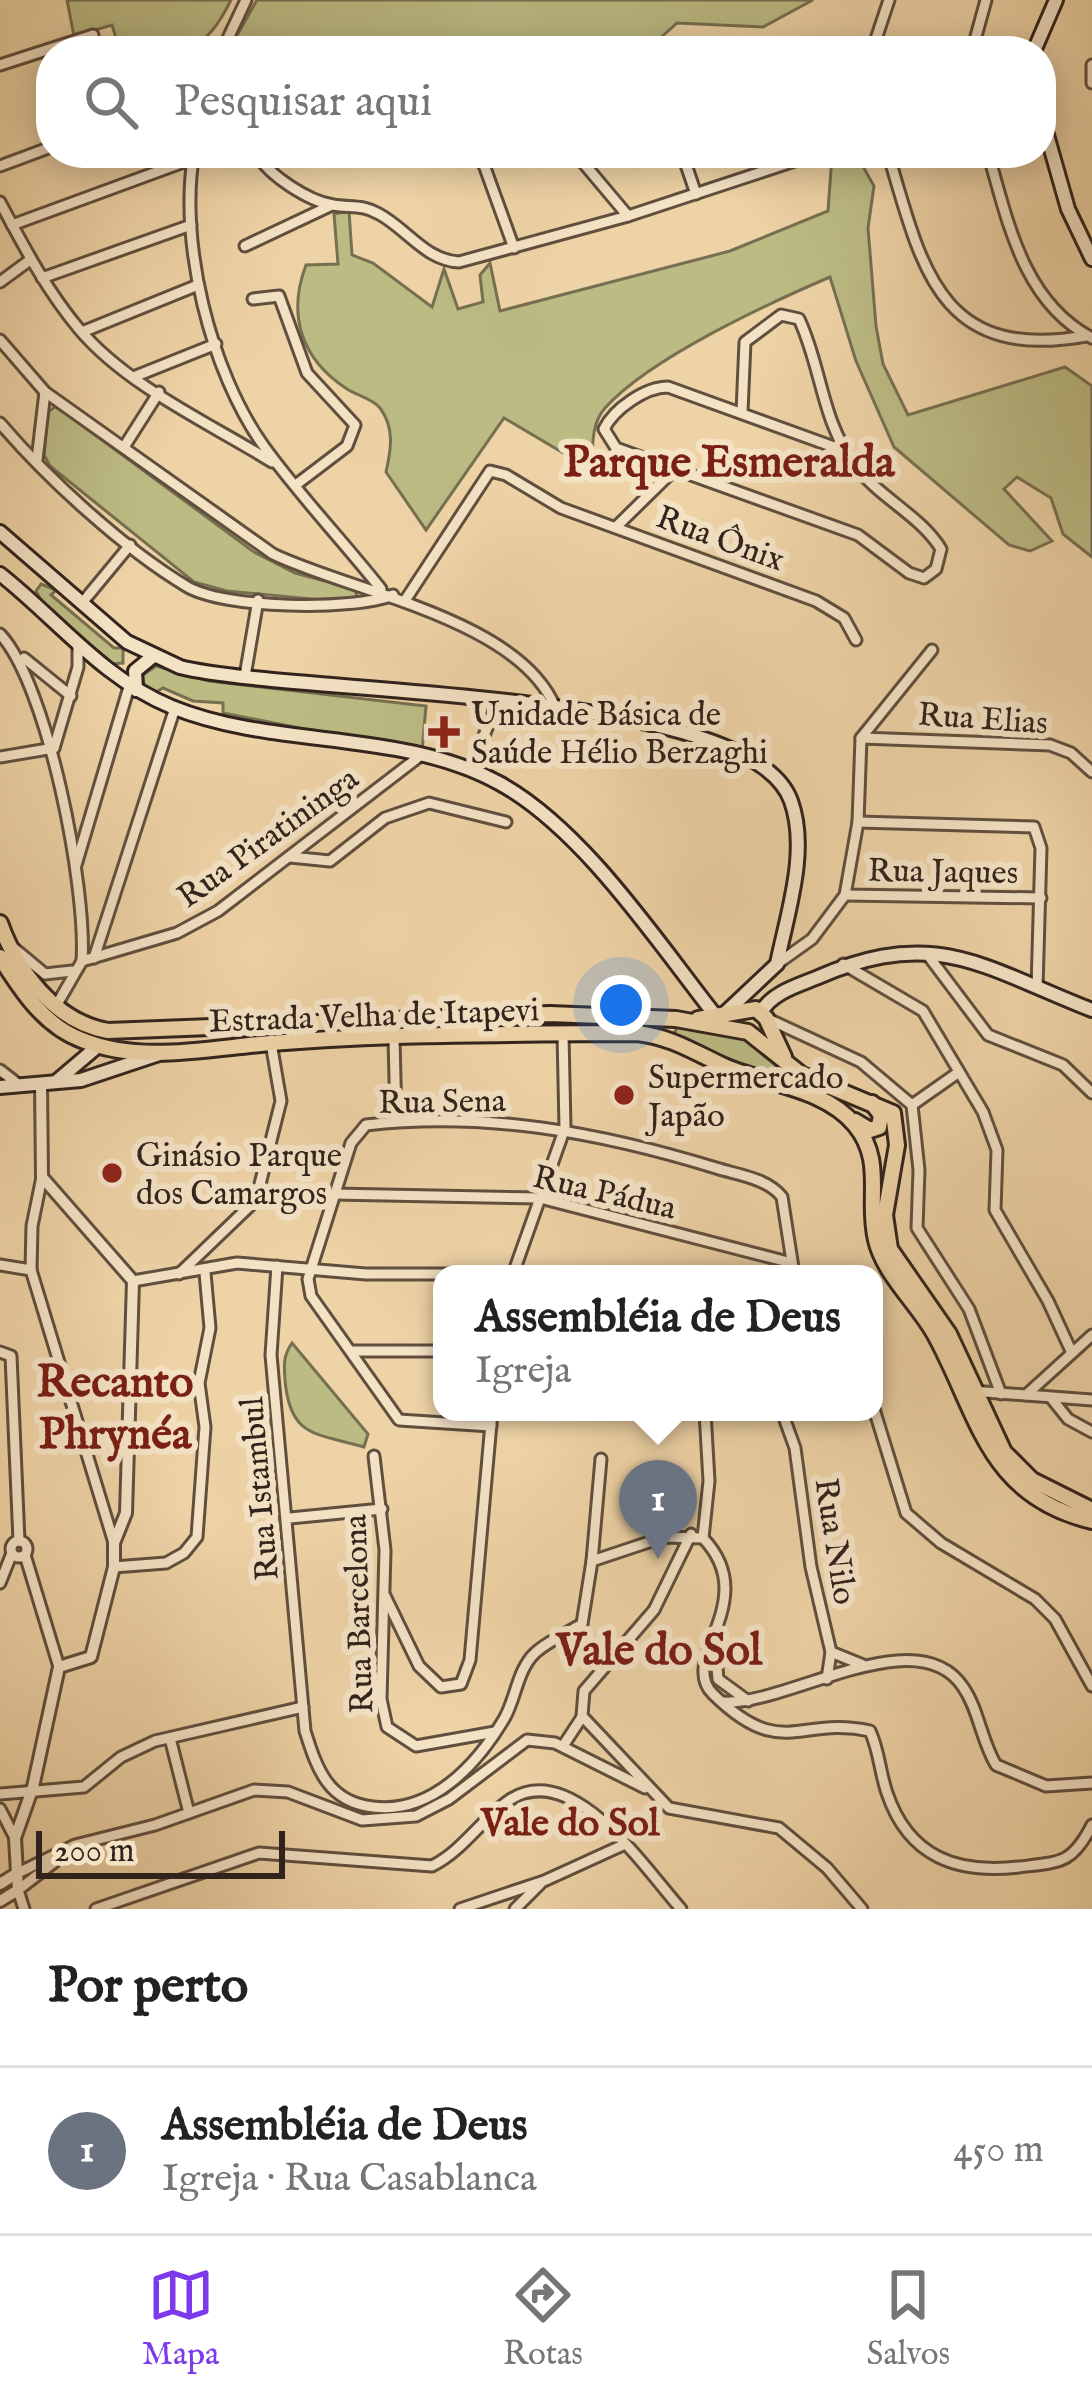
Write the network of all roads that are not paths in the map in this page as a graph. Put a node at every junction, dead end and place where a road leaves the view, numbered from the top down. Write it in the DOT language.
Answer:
graph roads {
  1 [pos="246,0"];
  2 [pos="890,0"];
  3 [pos="986,0"];
  4 [pos="1056,0"];
  5 [pos="93,35"];
  6 [pos="90,36"];
  7 [pos="230,36"];
  8 [pos="877,36"];
  9 [pos="976,36"];
  10 [pos="1040,36"];
  11 [pos="36,53"];
  12 [pos="0,65"];
  13 [pos="1092,65"];
  14 [pos="1092,83"];
  15 [pos="36,152"];
  16 [pos="0,166"];
  17 [pos="1056,166"];
  18 [pos="162,168"];
  19 [pos="193,168"];
  20 [pos="266,168"];
  21 [pos="485,168"];
  22 [pos="588,168"];
  23 [pos="687,168"];
  24 [pos="776,168"];
  25 [pos="893,168"];
  26 [pos="993,168"];
  27 [pos="696,194"];
  28 [pos="0,202"];
  29 [pos="332,205"];
  30 [pos="628,216"];
  31 [pos="12,225"];
  32 [pos="191,225"];
  33 [pos="245,246"];
  34 [pos="514,248"];
  35 [pos="1092,259"];
  36 [pos="30,260"];
  37 [pos="43,278"];
  38 [pos="0,282"];
  39 [pos="198,285"];
  40 [pos="253,299"];
  41 [pos="1062,316"];
  42 [pos="82,332"];
  43 [pos="1089,337"];
  44 [pos="0,340"];
  45 [pos="1055,341"];
  46 [pos="216,344"];
  47 [pos="136,376"];
  48 [pos="45,392"];
  49 [pos="159,392"];
  50 [pos="742,412"];
  51 [pos="826,416"];
  52 [pos="0,423"];
  53 [pos="813,439"];
  54 [pos="124,447"];
  55 [pos="845,451"];
  56 [pos="37,460"];
  57 [pos="282,469"];
  58 [pos="674,470"];
  59 [pos="297,484"];
  60 [pos="616,527"];
  61 [pos="0,532"];
  62 [pos="130,544"];
  63 [pos="0,574"];
  64 [pos="48,576"];
  65 [pos="387,593"];
  66 [pos="406,599"];
  67 [pos="31,600"];
  68 [pos="257,600"];
  69 [pos="82,603"];
  70 [pos="0,634"];
  71 [pos="856,640"];
  72 [pos="128,642"];
  73 [pos="78,645"];
  74 [pos="932,650"];
  75 [pos="20,655"];
  76 [pos="93,656"];
  77 [pos="152,657"];
  78 [pos="78,667"];
  79 [pos="112,670"];
  80 [pos="245,676"];
  81 [pos="132,688"];
  82 [pos="71,696"];
  83 [pos="498,701"];
  84 [pos="555,706"];
  85 [pos="175,709"];
  86 [pos="43,718"];
  87 [pos="64,718"];
  88 [pos="861,738"];
  89 [pos="54,748"];
  90 [pos="0,757"];
  91 [pos="420,757"];
  92 [pos="470,770"];
  93 [pos="1092,772"];
  94 [pos="506,822"];
  95 [pos="858,822"];
  96 [pos="290,857"];
  97 [pos="75,869"];
  98 [pos="845,895"];
  99 [pos="1041,898"];
  100 [pos="3,931"];
  101 [pos="924,949"];
  102 [pos="0,957"];
  103 [pos="88,959"];
  104 [pos="777,964"];
  105 [pos="843,964"];
  106 [pos="72,971"];
  107 [pos="797,985"];
  108 [pos="1037,988"];
  109 [pos="56,1006"];
  110 [pos="1092,1010"];
  111 [pos="720,1014"];
  112 [pos="764,1015"];
  113 [pos="687,1021"];
  114 [pos="198,1031"];
  115 [pos="563,1034"];
  116 [pos="394,1038"];
  117 [pos="271,1043"];
  118 [pos="98,1046"];
  119 [pos="160,1053"];
  120 [pos="786,1062"];
  121 [pos="0,1070"];
  122 [pos="959,1072"];
  123 [pos="57,1081"];
  124 [pos="41,1082"];
  125 [pos="18,1084"];
  126 [pos="0,1087"];
  127 [pos="1092,1093"];
  128 [pos="868,1100"];
  129 [pos="912,1105"];
  130 [pos="850,1118"];
  131 [pos="396,1121"];
  132 [pos="566,1128"];
  133 [pos="41,1177"];
  134 [pos="334,1194"];
  135 [pos="540,1198"];
  136 [pos="788,1262"];
  137 [pos="0,1265"];
  138 [pos="518,1265"];
  139 [pos="790,1265"];
  140 [pos="277,1266"];
  141 [pos="31,1270"];
  142 [pos="309,1270"];
  143 [pos="433,1272"];
  144 [pos="205,1273"];
  145 [pos="179,1274"];
  146 [pos="133,1281"];
  147 [pos="1092,1335"];
  148 [pos="351,1351"];
  149 [pos="433,1351"];
  150 [pos="0,1352"];
  151 [pos="1072,1353"];
  152 [pos="967,1391"];
  153 [pos="1000,1394"];
  154 [pos="1026,1395"];
  155 [pos="1052,1399"];
  156 [pos="1092,1400"];
  157 [pos="491,1421"];
  158 [pos="703,1421"];
  159 [pos="785,1421"];
  160 [pos="878,1421"];
  161 [pos="491,1426"];
  162 [pos="1092,1432"];
  163 [pos="374,1456"];
  164 [pos="601,1459"];
  165 [pos="382,1509"];
  166 [pos="1092,1510"];
  167 [pos="290,1518"];
  168 [pos="1092,1521"];
  169 [pos="691,1534"];
  170 [pos="703,1538"];
  171 [pos="19,1541"];
  172 [pos="114,1543"];
  173 [pos="12,1553"];
  174 [pos="25,1556"];
  175 [pos="592,1561"];
  176 [pos="114,1567"];
  177 [pos="0,1583"];
  178 [pos="386,1596"];
  179 [pos="715,1635"];
  180 [pos="831,1652"];
  181 [pos="1092,1659"];
  182 [pos="863,1665"];
  183 [pos="1081,1665"];
  184 [pos="59,1667"];
  185 [pos="827,1679"];
  186 [pos="1092,1686"];
  187 [pos="748,1701"];
  188 [pos="723,1702"];
  189 [pos="303,1707"];
  190 [pos="582,1716"];
  191 [pos="749,1721"];
  192 [pos="495,1732"];
  193 [pos="170,1738"];
  194 [pos="563,1746"];
  195 [pos="1092,1784"];
  196 [pos="326,1786"];
  197 [pos="32,1787"];
  198 [pos="454,1788"];
  199 [pos="644,1788"];
  200 [pos="0,1794"];
  201 [pos="311,1799"];
  202 [pos="0,1809"];
  203 [pos="189,1813"];
  204 [pos="1092,1825"];
  205 [pos="15,1838"];
  206 [pos="76,1845"];
  207 [pos="623,1845"];
  208 [pos="16,1874"];
  209 [pos="544,1881"];
  210 [pos="0,1884"];
  211 [pos="18,1890"];
  212 [pos="0,1900"];
  213 [pos="24,1909"];
  214 [pos="96,1909"];
  215 [pos="460,1909"];
  216 [pos="515,1909"];
  217 [pos="681,1909"];
  218 [pos="862,1909"];
  1 -- 7 [label="street"];
  2 -- 8 [label="street"];
  3 -- 9 [label="street"];
  4 -- 10 [label="main road"];
  5 -- 6 [label="street"];
  11 -- 12 [label="street"];
  13 -- 14 [label="street"];
  15 -- 16 [label="street"];
  17 -- 35 [label="main road"];
  18 -- 31 [label="street"];
  19 -- 32 [label="street"];
  20 -- 29 [label="street"];
  21 -- 34 [label="street"];
  22 -- 30 [label="street"];
  23 -- 27 [label="street"];
  24 -- 27 [label="street"];
  25 -- 45 [label="street"];
  26 -- 41 [label="street"];
  27 -- 30 [label="street"];
  28 -- 31 [label="street"];
  29 -- 33 [label="street"];
  29 -- 34 [label="street"];
  30 -- 34 [label="street"];
  31 -- 36 [label="street"];
  32 -- 37 [label="street"];
  32 -- 39 [label="street"];
  36 -- 37 [label="street"];
  36 -- 38 [label="street"];
  37 -- 42 [label="street"];
  39 -- 42 [label="street"];
  39 -- 46 [label="street"];
  40 -- 59 [label="street"];
  41 -- 43 [label="street"];
  41 -- 45 [label="street"];
  42 -- 47 [label="street"];
  43 -- 45 [label="street"];
  44 -- 48 [label="street"];
  46 -- 47 [label="street"];
  46 -- 57 [label="street"];
  47 -- 49 [label="street"];
  48 -- 54 [label="street"];
  48 -- 56 [label="street"];
  49 -- 54 [label="street"];
  49 -- 57 [label="street"];
  50 -- 51 [label="street"];
  50 -- 53 [label="street"];
  50 -- 58 [label="street"];
  51 -- 53 [label="street"];
  51 -- 55 [label="street"];
  52 -- 56 [label="street"];
  53 -- 55 [label="street"];
  54 -- 65 [label="street"];
  55 -- 58 [label="street"];
  56 -- 62 [label="street"];
  57 -- 59 [label="street"];
  58 -- 60 [label="street"];
  59 -- 65 [label="street"];
  60 -- 66 [label="street, Rua Ônix"];
  60 -- 71 [label="street, Rua Ônix"];
  61 -- 64 [label="main road"];
  62 -- 68 [label="street"];
  62 -- 69 [label="street"];
  63 -- 67 [label="main road"];
  64 -- 67 [label="main road"];
  64 -- 69 [label="main road"];
  65 -- 66 [label="street"];
  65 -- 68 [label="street"];
  66 -- 84 [label="street"];
  67 -- 73 [label="main road"];
  68 -- 80 [label="street"];
  69 -- 72 [label="main road"];
  70 -- 75 [label="street"];
  72 -- 77 [label="main road"];
  72 -- 79 [label="main road"];
  73 -- 76 [label="main road"];
  73 -- 78 [label="street"];
  74 -- 88 [label="street"];
  75 -- 82 [label="street"];
  75 -- 86 [label="street"];
  76 -- 78 [label="street"];
  76 -- 79 [label="main road"];
  77 -- 80 [label="main road"];
  77 -- 81 [label="main road"];
  78 -- 82 [label="street"];
  79 -- 81 [label="main road"];
  80 -- 83 [label="main road"];
  81 -- 85 [label="main road"];
  81 -- 97 [label="street"];
  82 -- 87 [label="street"];
  83 -- 84 [label="main road"];
  83 -- 92 [label="street"];
  84 -- 104 [label="main road"];
  85 -- 91 [label="main road"];
  85 -- 103 [label="street"];
  86 -- 87 [label="street"];
  86 -- 89 [label="street"];
  87 -- 89 [label="street"];
  88 -- 93 [label="street, Rua Elias"];
  88 -- 95 [label="street"];
  89 -- 90 [label="street"];
  89 -- 97 [label="street"];
  91 -- 92 [label="main road"];
  91 -- 96 [label="street, Rua Piratininga"];
  92 -- 111 [label="main road"];
  94 -- 96 [label="street"];
  95 -- 98 [label="street"];
  95 -- 99 [label="street"];
  96 -- 103 [label="street, Rua Piratininga"];
  97 -- 103 [label="street"];
  98 -- 99 [label="street, Rua Jaques"];
  98 -- 104 [label="street"];
  99 -- 108 [label="street"];
  100 -- 106 [label="street"];
  100 -- 109 [label="main road"];
  101 -- 105 [label="main road"];
  101 -- 108 [label="main road"];
  101 -- 127 [label="street"];
  102 -- 118 [label="main road, Estrada Velha de Itapevi"];
  103 -- 106 [label="street, Rua Piratininga"];
  104 -- 107 [label="main road"];
  104 -- 111 [label="main road"];
  105 -- 107 [label="main road"];
  105 -- 122 [label="street"];
  106 -- 109 [label="street, Rua Piratininga"];
  107 -- 112 [label="main road"];
  108 -- 110 [label="main road"];
  109 -- 114 [label="main road, Estrada Velha de Itapevi"];
  111 -- 112 [label="main road"];
  111 -- 113 [label="main road"];
  112 -- 120 [label="main road"];
  112 -- 129 [label="street"];
  113 -- 114 [label="main road, Estrada Velha de Itapevi"];
  113 -- 120 [label="main road, Estrada Velha de Itapevi"];
  114 -- 118 [label="main road"];
  115 -- 116 [label="main road, Estrada Velha de Itapevi"];
  115 -- 130 [label="main road, Estrada Velha de Itapevi"];
  115 -- 132 [label="street"];
  116 -- 117 [label="main road, Estrada Velha de Itapevi"];
  116 -- 131 [label="street"];
  117 -- 119 [label="main road, Estrada Velha de Itapevi"];
  117 -- 145 [label="street"];
  118 -- 119 [label="main road, Estrada Velha de Itapevi"];
  118 -- 123 [label="main road"];
  119 -- 123 [label="main road"];
  120 -- 128 [label="main road, Estrada Velha de Itapevi"];
  121 -- 125 [label="street"];
  122 -- 129 [label="street"];
  122 -- 151 [label="street"];
  123 -- 124 [label="main road"];
  124 -- 125 [label="main road"];
  124 -- 133 [label="street"];
  125 -- 126 [label="main road"];
  128 -- 130 [label="main road"];
  128 -- 152 [label="main road"];
  129 -- 153 [label="street"];
  130 -- 152 [label="main road"];
  131 -- 132 [label="street, Rua Sena"];
  131 -- 134 [label="street, Rua Sena"];
  132 -- 135 [label="street"];
  132 -- 136 [label="street, Rua Sena"];
  133 -- 141 [label="street"];
  133 -- 146 [label="street"];
  134 -- 135 [label="street, Rua Pádua"];
  134 -- 142 [label="street, Rua Sena"];
  135 -- 136 [label="street, Rua Pádua"];
  135 -- 138 [label="street"];
  136 -- 139 [label="street, Rua Sena"];
  137 -- 141 [label="street"];
  140 -- 142 [label="street"];
  140 -- 144 [label="street"];
  140 -- 167 [label="street, Rua Istambul"];
  141 -- 172 [label="street"];
  142 -- 143 [label="street"];
  142 -- 148 [label="street"];
  144 -- 145 [label="street"];
  144 -- 176 [label="street"];
  145 -- 146 [label="street"];
  146 -- 172 [label="street"];
  147 -- 151 [label="street"];
  148 -- 149 [label="street"];
  148 -- 161 [label="street"];
  150 -- 171 [label="street"];
  151 -- 154 [label="street"];
  152 -- 153 [label="street"];
  152 -- 166 [label="main road"];
  152 -- 168 [label="main road"];
  153 -- 154 [label="street"];
  154 -- 155 [label="street"];
  155 -- 156 [label="street"];
  155 -- 162 [label="street"];
  157 -- 161 [label="street"];
  158 -- 170 [label="street"];
  159 -- 180 [label="street, Rua Nilo"];
  160 -- 183 [label="street"];
  161 -- 178 [label="street"];
  163 -- 165 [label="street, Rua Barcelona"];
  164 -- 175 [label="street"];
  165 -- 167 [label="street"];
  165 -- 178 [label="street, Rua Barcelona"];
  167 -- 189 [label="street, Rua Istambul"];
  169 -- 170 [label="street"];
  169 -- 175 [label="street"];
  169 -- 190 [label="street"];
  170 -- 179 [label="street"];
  171 -- 173 [label="street"];
  171 -- 174 [label="street"];
  172 -- 176 [label="street"];
  173 -- 174 [label="street"];
  173 -- 177 [label="street"];
  174 -- 184 [label="street"];
  175 -- 192 [label="street"];
  176 -- 184 [label="street"];
  178 -- 192 [label="street, Rua Barcelona"];
  179 -- 187 [label="street"];
  179 -- 188 [label="street"];
  180 -- 182 [label="street"];
  180 -- 185 [label="street, Rua Nilo"];
  181 -- 183 [label="street"];
  182 -- 185 [label="street"];
  182 -- 195 [label="street"];
  183 -- 186 [label="street"];
  184 -- 197 [label="street"];
  185 -- 187 [label="street"];
  187 -- 188 [label="street"];
  187 -- 191 [label="street"];
  188 -- 191 [label="street"];
  189 -- 193 [label="street"];
  189 -- 196 [label="street, Rua Istambul"];
  190 -- 194 [label="street"];
  190 -- 199 [label="street"];
  191 -- 204 [label="street"];
  192 -- 198 [label="street"];
  193 -- 197 [label="street"];
  193 -- 203 [label="street"];
  194 -- 198 [label="street"];
  194 -- 199 [label="street"];
  196 -- 198 [label="street"];
  196 -- 201 [label="street"];
  197 -- 200 [label="street"];
  197 -- 205 [label="street"];
  198 -- 201 [label="street"];
  199 -- 218 [label="street"];
  201 -- 203 [label="street"];
  202 -- 205 [label="street"];
  203 -- 206 [label="street"];
  205 -- 208 [label="street"];
  206 -- 208 [label="street"];
  206 -- 211 [label="street"];
  207 -- 209 [label="street"];
  207 -- 214 [label="street"];
  207 -- 217 [label="street"];
  208 -- 210 [label="street"];
  208 -- 211 [label="street"];
  209 -- 215 [label="street"];
  209 -- 216 [label="street"];
  211 -- 212 [label="street"];
  211 -- 213 [label="street"];
}
